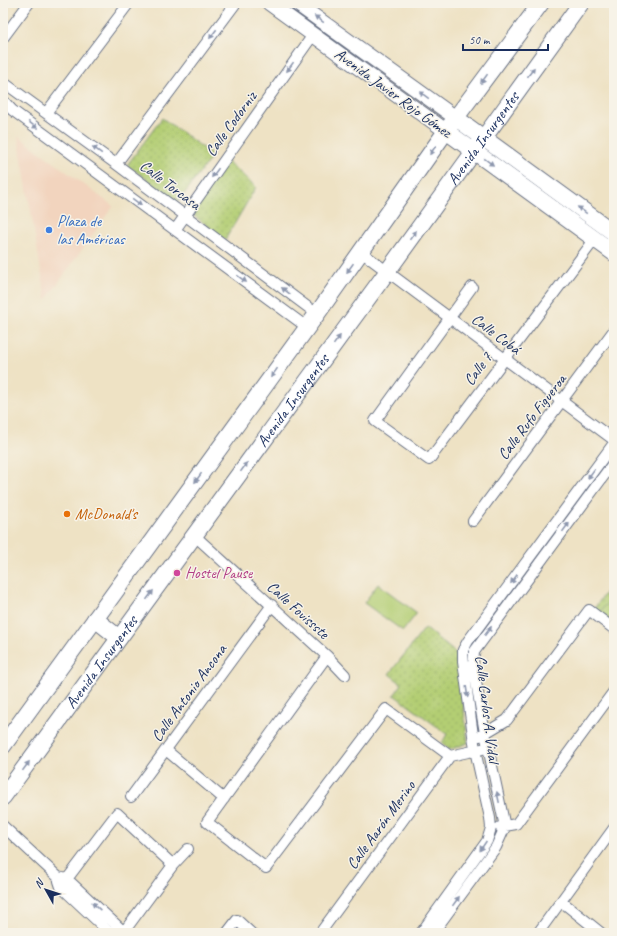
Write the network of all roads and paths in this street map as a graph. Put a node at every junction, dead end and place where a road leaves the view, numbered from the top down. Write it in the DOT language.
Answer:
graph roads {
  1 [pos="29,3"];
  2 [pos="129,3"];
  3 [pos="236,3"];
  4 [pos="268,3"];
  5 [pos="296,3"];
  6 [pos="541,3"];
  7 [pos="581,3"];
  8 [pos="313,35"];
  9 [pos="3,38"];
  10 [pos="3,82"];
  11 [pos="3,100"];
  12 [pos="8,111"];
  13 [pos="46,113"];
  14 [pos="456,118"];
  15 [pos="446,131"];
  16 [pos="483,138"];
  17 [pos="473,151"];
  18 [pos="116,164"];
  19 [pos="184,215"];
  20 [pos="175,230"];
  21 [pos="614,233"];
  22 [pos="595,239"];
  23 [pos="361,252"];
  24 [pos="614,253"];
  25 [pos="387,272"];
  26 [pos="472,287"];
  27 [pos="317,314"];
  28 [pos="449,318"];
  29 [pos="308,328"];
  30 [pos="614,330"];
  31 [pos="504,359"];
  32 [pos="562,401"];
  33 [pos="614,441"];
  34 [pos="614,462"];
  35 [pos="473,521"];
  36 [pos="194,536"];
  37 [pos="272,606"];
  38 [pos="95,619"];
  39 [pos="614,629"];
  40 [pos="119,638"];
  41 [pos="327,656"];
  42 [pos="345,675"];
  43 [pos="614,691"];
  44 [pos="485,733"];
  45 [pos="475,745"];
  46 [pos="3,746"];
  47 [pos="488,748"];
  48 [pos="166,750"];
  49 [pos="450,756"];
  50 [pos="3,797"];
  51 [pos="131,797"];
  52 [pos="224,799"];
  53 [pos="3,826"];
  54 [pos="505,827"];
  55 [pos="491,828"];
  56 [pos="614,828"];
  57 [pos="188,848"];
  58 [pos="173,864"];
  59 [pos="62,881"];
  60 [pos="561,901"];
  61 [pos="110,933"];
  62 [pos="124,933"];
  63 [pos="227,933"];
  64 [pos="251,933"];
  65 [pos="320,933"];
  66 [pos="421,933"];
  67 [pos="433,933"];
  68 [pos="538,933"];
  69 [pos="601,933"];
  1 -- 9 [label="street"];
  2 -- 13 [label="street"];
  3 -- 18 [label="street, one-way"];
  4 -- 8 [label="main road, Avenida Javier Rojo Gómez"];
  14 -- 5 [label="main road, Avenida Javier Rojo Gómez, one-way"];
  6 -- 14 [label="main road, Avenida Insurgentes, one-way"];
  16 -- 7 [label="main road, Avenida Insurgentes, one-way"];
  8 -- 15 [label="main road, Avenida Javier Rojo Gómez"];
  8 -- 19 [label="street, Calle Codorniz, one-way"];
  10 -- 13 [label="street, Calle Torcasa"];
  11 -- 12 [label="street, Calle Torcasa"];
  12 -- 20 [label="street, Calle Torcasa, one-way"];
  18 -- 13 [label="street, Calle Torcasa, one-way"];
  14 -- 15 [label="main road, Avenida Insurgentes"];
  14 -- 16 [label="main road, Avenida Javier Rojo Gómez"];
  15 -- 17 [label="main road, Avenida Javier Rojo Gómez"];
  15 -- 23 [label="main road, Avenida Insurgentes, one-way"];
  16 -- 17 [label="main road, Avenida Insurgentes"];
  21 -- 16 [label="main road, Avenida Javier Rojo Gómez, one-way"];
  17 -- 22 [label="main road, Avenida Javier Rojo Gómez, one-way"];
  25 -- 17 [label="main road, Avenida Insurgentes, one-way"];
  18 -- 19 [label="street, Calle Torcasa"];
  19 -- 20 [label="street, Calle Codorniz"];
  27 -- 19 [label="street, Calle Torcasa, one-way"];
  20 -- 29 [label="street, Calle Torcasa, one-way"];
  22 -- 24 [label="main road, Avenida Javier Rojo Gómez"];
  22 -- 31 [label="street, Calle 7"];
  23 -- 25 [label="street, Calle Cobá"];
  23 -- 27 [label="main road, Avenida Insurgentes, one-way"];
  25 -- 28 [label="street, Calle Cobá"];
  36 -- 25 [label="main road, Avenida Insurgentes, one-way"];
  26 -- 28 [label="street"];
  27 -- 29 [label="main road, Avenida Insurgentes"];
  28 -- 31 [label="street, Calle Cobá"];
  28 -- 31 [label="street, Calle 7"];
  29 -- 38 [label="main road, Avenida Insurgentes, one-way"];
  30 -- 32 [label="street, Calle Rufo Figueroa"];
  31 -- 32 [label="street, Calle Cobá"];
  32 -- 33 [label="street, Calle Cobá"];
  32 -- 35 [label="street, Calle Rufo Figueroa"];
  33 -- 45 [label="street, Calle Carlos A. Vidal, one-way"];
  44 -- 34 [label="street, Calle Carlos A. Vidal, one-way"];
  36 -- 37 [label="street, Calle Fovissste"];
  40 -- 36 [label="main road, Avenida Insurgentes, one-way"];
  37 -- 41 [label="street, Calle Fovissste"];
  37 -- 48 [label="street, Calle Antonio Ancona"];
  38 -- 40 [label="main road"];
  38 -- 46 [label="main road, Avenida Insurgentes"];
  39 -- 44 [label="street"];
  50 -- 40 [label="main road, Avenida Insurgentes, one-way"];
  41 -- 42 [label="street, Calle Fovissste"];
  41 -- 52 [label="street"];
  43 -- 54 [label="street"];
  44 -- 45 [label="street"];
  44 -- 47 [label="street, Calle Carlos A. Vidal"];
  45 -- 47 [label="street"];
  45 -- 49 [label="street"];
  45 -- 55 [label="street, Calle Carlos A. Vidal"];
  54 -- 47 [label="street, Calle Carlos A. Vidal, one-way"];
  48 -- 51 [label="street, Calle Antonio Ancona"];
  48 -- 52 [label="street"];
  49 -- 52 [label="street"];
  49 -- 65 [label="street, Calle Aarón Merino"];
  53 -- 59 [label="street"];
  54 -- 55 [label="street"];
  67 -- 54 [label="street, one-way"];
  55 -- 66 [label="street, one-way"];
  56 -- 60 [label="street"];
  57 -- 58 [label="street"];
  58 -- 59 [label="street"];
  58 -- 62 [label="street"];
  59 -- 61 [label="street"];
  62 -- 59 [label="street, one-way"];
  60 -- 68 [label="street"];
  60 -- 69 [label="street"];
  63 -- 64 [label="street"];
}
